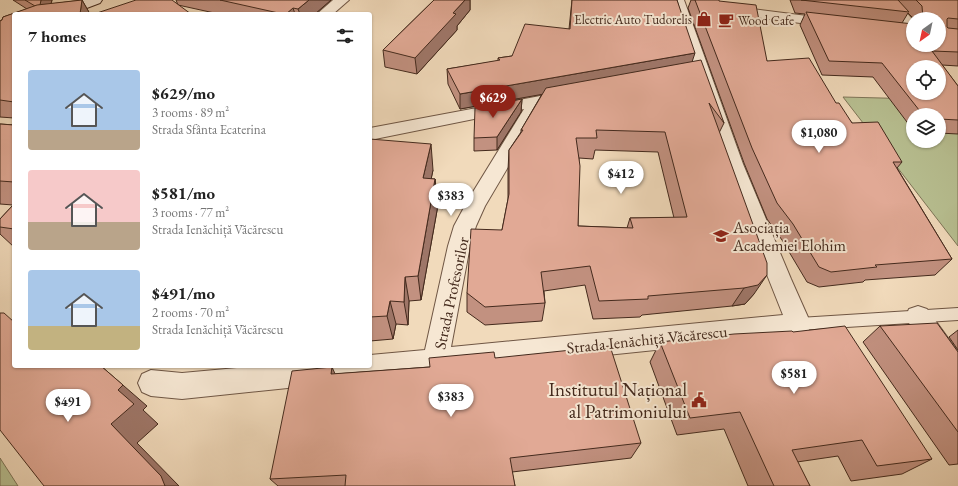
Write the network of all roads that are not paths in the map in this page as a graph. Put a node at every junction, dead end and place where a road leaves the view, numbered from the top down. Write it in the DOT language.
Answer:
graph roads {
  1 [pos="342,0"];
  2 [pos="888,0"];
  3 [pos="680,1"];
  4 [pos="86,2"];
  5 [pos="713,7"];
  6 [pos="63,12"];
  7 [pos="327,12"];
  8 [pos="906,21"];
  9 [pos="843,25"];
  10 [pos="898,31"];
  11 [pos="906,32"];
  12 [pos="584,93"];
  13 [pos="538,101"];
  14 [pos="372,134"];
  15 [pos="958,314"];
  16 [pos="918,316"];
  17 [pos="799,324"];
  18 [pos="436,360"];
  19 [pos="372,367"];
  20 [pos="358,368"];
  21 [pos="958,373"];
  22 [pos="151,383"];
  1 -- 7 [label="street"];
  2 -- 8 [label="street"];
  3 -- 17 [label="street"];
  4 -- 6 [label="street"];
  5 -- 9 [label="street"];
  10 -- 11 [label="street"];
  12 -- 13 [label="street"];
  13 -- 14 [label="street"];
  13 -- 18 [label="street, Strada Profesorilor"];
  15 -- 16 [label="lane"];
  16 -- 17 [label="lane"];
  16 -- 21 [label="street"];
  17 -- 18 [label="street, Strada Ienăchiță Văcărescu"];
  18 -- 19 [label="street, Strada Ienăchiță Văcărescu"];
  20 -- 22 [label="street, Strada Ienăchiță Văcărescu"];
}
